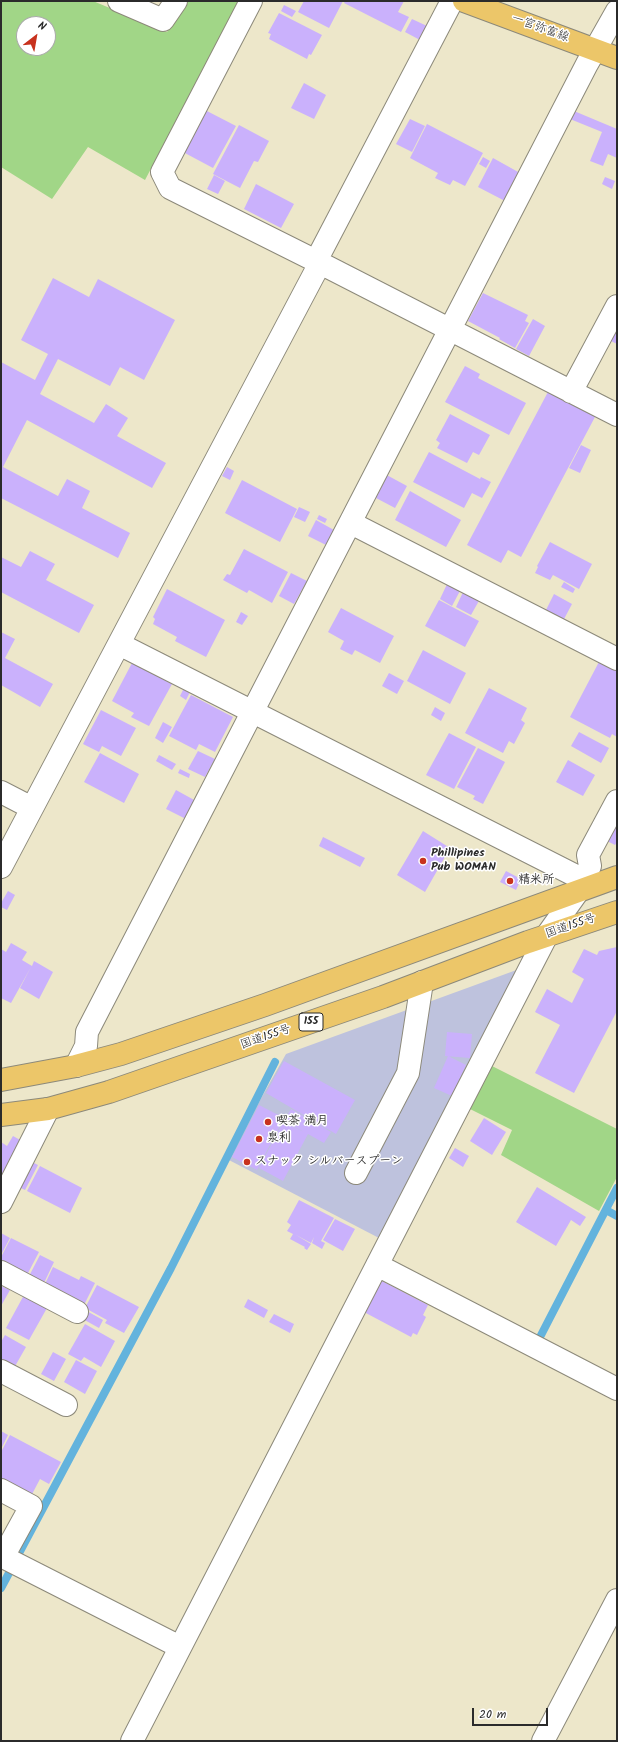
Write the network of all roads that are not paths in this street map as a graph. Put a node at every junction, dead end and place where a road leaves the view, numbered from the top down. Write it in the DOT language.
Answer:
graph roads {
  1 [pos="119,1"];
  2 [pos="176,1"];
  3 [pos="251,1"];
  4 [pos="452,1"];
  5 [pos="464,1"];
  6 [pos="617,11"];
  7 [pos="595,49"];
  8 [pos="617,58"];
  9 [pos="318,262"];
  10 [pos="617,306"];
  11 [pos="451,330"];
  12 [pos="571,392"];
  13 [pos="617,415"];
  14 [pos="352,523"];
  15 [pos="119,644"];
  16 [pos="617,659"];
  17 [pos="253,712"];
  18 [pos="1,792"];
  19 [pos="617,801"];
  20 [pos="32,808"];
  21 [pos="1,867"];
  22 [pos="617,877"];
  23 [pos="582,885"];
  24 [pos="617,912"];
  25 [pos="547,935"];
  26 [pos="422,982"];
  27 [pos="76,1066"];
  28 [pos="1,1080"];
  29 [pos="48,1109"];
  30 [pos="1,1115"];
  31 [pos="356,1173"];
  32 [pos="1,1202"];
  33 [pos="377,1265"];
  34 [pos="1,1272"];
  35 [pos="77,1312"];
  36 [pos="1,1371"];
  37 [pos="617,1389"];
  38 [pos="66,1405"];
  39 [pos="1,1490"];
  40 [pos="2,1556"];
  41 [pos="617,1600"];
  42 [pos="180,1647"];
  43 [pos="132,1741"];
  44 [pos="543,1741"];
  1 -- 2 [label="street"];
  3 -- 9 [label="street"];
  4 -- 9 [label="street"];
  5 -- 7 [label="main road, 一宮弥富線"];
  6 -- 7 [label="street"];
  7 -- 8 [label="main road, 一宮弥富線"];
  7 -- 11 [label="street"];
  9 -- 11 [label="street"];
  9 -- 15 [label="street"];
  10 -- 12 [label="street"];
  11 -- 12 [label="street"];
  11 -- 14 [label="street"];
  12 -- 13 [label="street"];
  14 -- 16 [label="street"];
  14 -- 17 [label="street"];
  15 -- 17 [label="street"];
  15 -- 20 [label="street"];
  17 -- 23 [label="street"];
  17 -- 27 [label="street"];
  18 -- 20 [label="street"];
  19 -- 23 [label="street"];
  20 -- 21 [label="street"];
  22 -- 23 [label="main road"];
  23 -- 25 [label="street"];
  23 -- 27 [label="main road"];
  24 -- 25 [label="main road, 国道155号 / 155"];
  25 -- 26 [label="main road, 国道155号 / 155"];
  25 -- 33 [label="street"];
  26 -- 29 [label="main road, 国道155号 / 155"];
  26 -- 31 [label="street"];
  27 -- 28 [label="main road"];
  29 -- 30 [label="main road, 国道155号 / 155"];
  29 -- 32 [label="street"];
  33 -- 37 [label="street"];
  33 -- 42 [label="street"];
  34 -- 35 [label="street"];
  36 -- 38 [label="street"];
  39 -- 40 [label="street"];
  40 -- 42 [label="street"];
  41 -- 44 [label="street"];
  42 -- 43 [label="street"];
}
